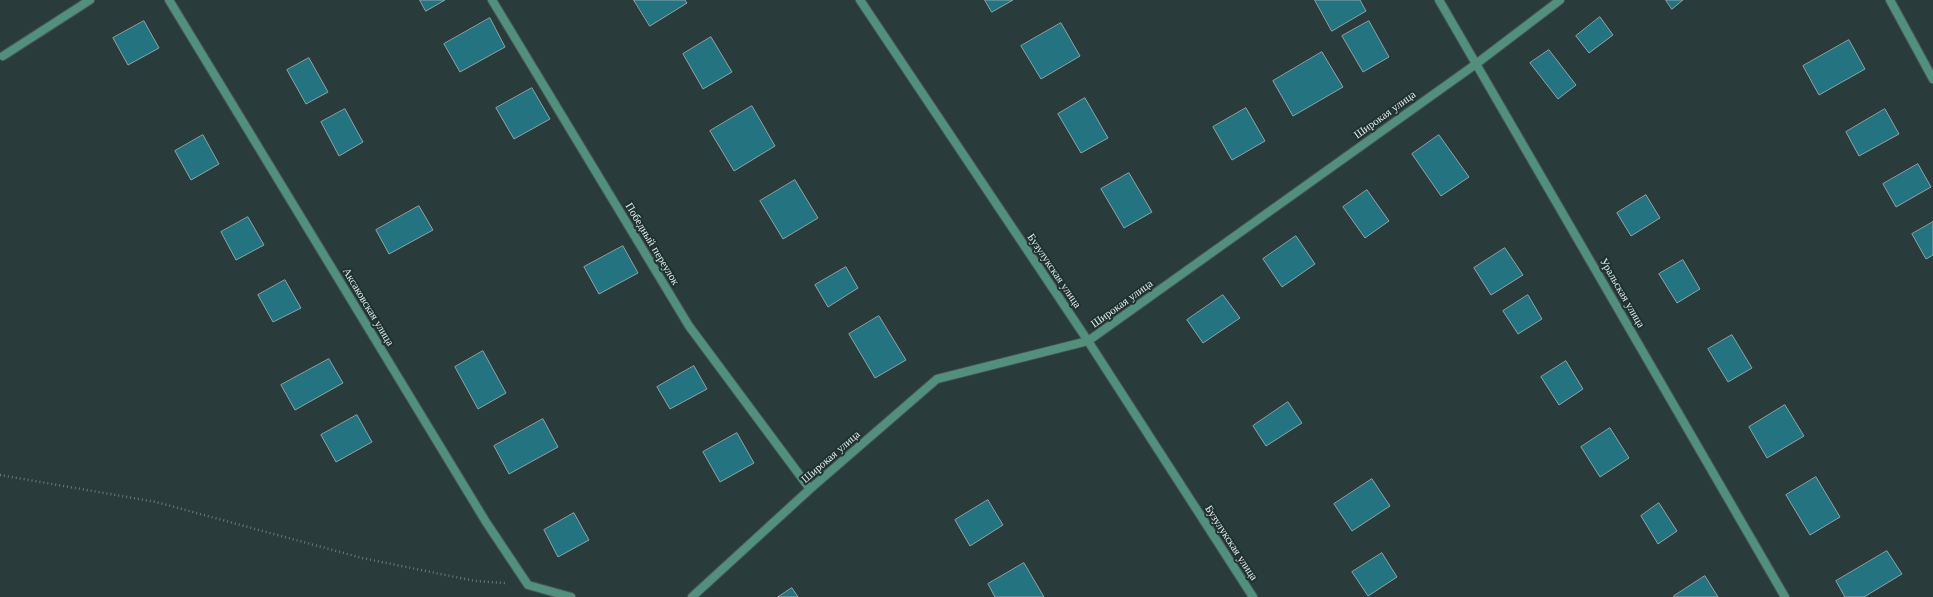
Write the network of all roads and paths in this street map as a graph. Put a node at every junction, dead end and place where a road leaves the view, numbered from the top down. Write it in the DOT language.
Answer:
graph roads {
  1 [pos="90,0"];
  2 [pos="169,0"];
  3 [pos="492,0"];
  4 [pos="860,0"];
  5 [pos="1439,0"];
  6 [pos="1560,0"];
  7 [pos="1890,0"];
  8 [pos="3,56"];
  9 [pos="1476,64"];
  10 [pos="1933,79"];
  11 [pos="1088,341"];
  12 [pos="0,475"];
  13 [pos="810,489"];
  14 [pos="528,585"];
  15 [pos="570,597"];
  16 [pos="692,597"];
  17 [pos="1253,597"];
  18 [pos="1785,597"];
  1 -- 8 [label="street"];
  2 -- 14 [label="street, Аксаковская улица"];
  3 -- 13 [label="street, Победный переулок"];
  4 -- 11 [label="street, Бузулукская улица"];
  5 -- 9 [label="street, Уральская улица"];
  6 -- 9 [label="street, Широкая улица"];
  7 -- 10 [label="street"];
  9 -- 11 [label="street, Широкая улица"];
  9 -- 18 [label="street, Уральская улица"];
  11 -- 13 [label="street, Широкая улица"];
  11 -- 17 [label="street, Бузулукская улица"];
  12 -- 14 [label="path"];
  13 -- 16 [label="street, Широкая улица"];
  14 -- 15 [label="street"];
}
